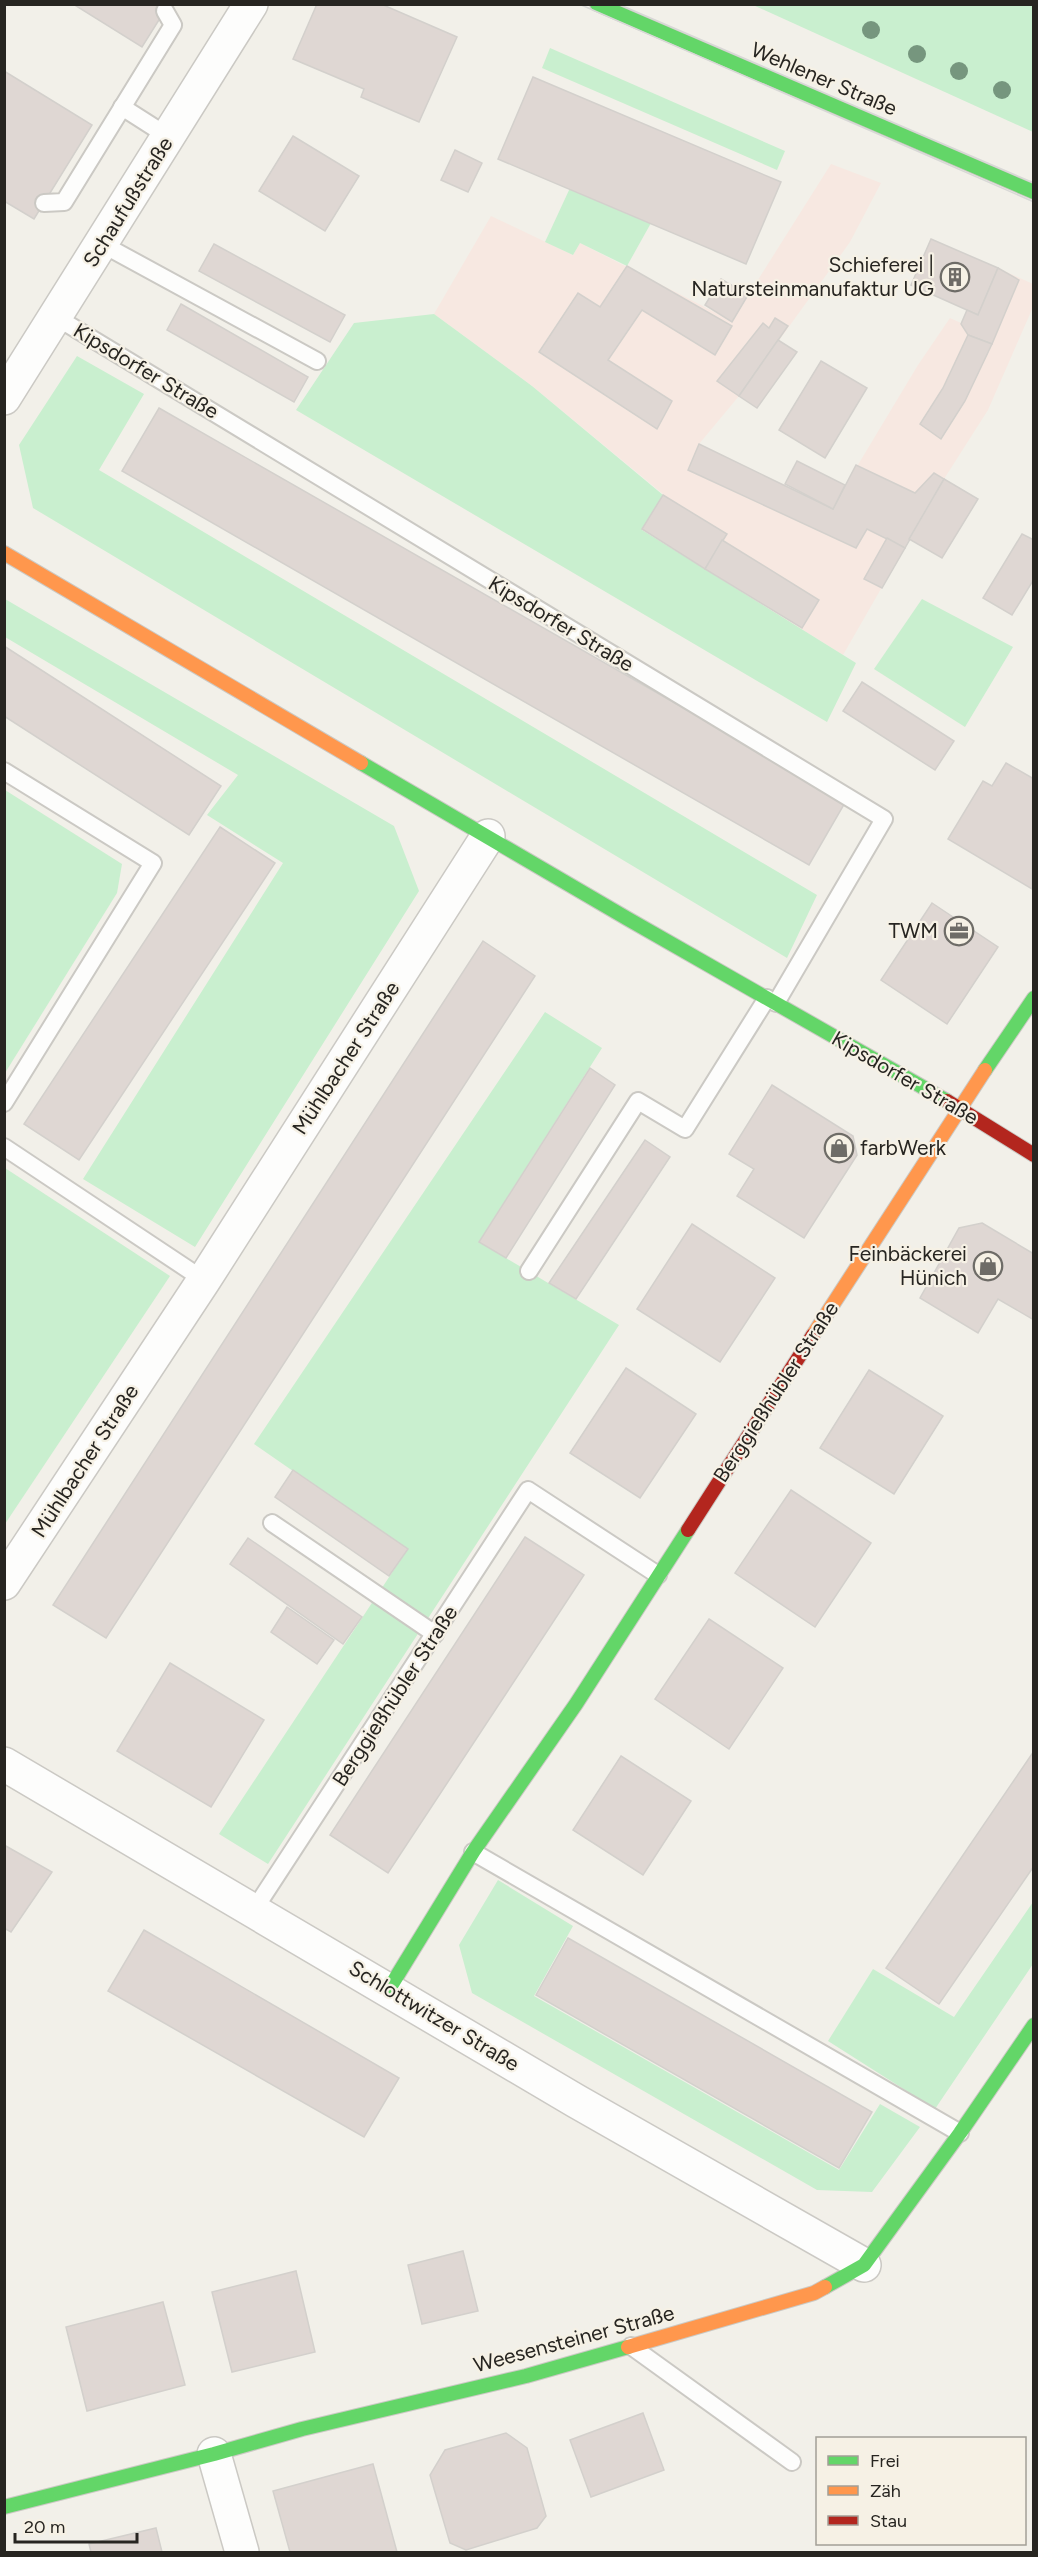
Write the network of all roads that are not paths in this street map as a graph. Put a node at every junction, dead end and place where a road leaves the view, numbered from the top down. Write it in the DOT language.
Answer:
graph roads {
  1 [pos="251,4"];
  2 [pos="597,4"];
  3 [pos="165,11"];
  4 [pos="122,107"];
  5 [pos="169,137"];
  6 [pos="1034,192"];
  7 [pos="44,202"];
  8 [pos="102,244"];
  9 [pos="56,317"];
  10 [pos="317,361"];
  11 [pos="4,398"];
  12 [pos="4,553"];
  13 [pos="4,771"];
  14 [pos="488,836"];
  15 [pos="1034,998"];
  16 [pos="771,1001"];
  17 [pos="4,1103"];
  18 [pos="958,1108"];
  19 [pos="4,1147"];
  20 [pos="1034,1155"];
  21 [pos="529,1271"];
  22 [pos="204,1280"];
  23 [pos="272,1523"];
  24 [pos="658,1575"];
  25 [pos="4,1583"];
  26 [pos="435,1634"];
  27 [pos="4,1764"];
  28 [pos="473,1851"];
  29 [pos="254,1910"];
  30 [pos="389,1989"];
  31 [pos="1034,2025"];
  32 [pos="960,2133"];
  33 [pos="864,2265"];
  34 [pos="631,2346"];
  35 [pos="214,2454"];
  36 [pos="792,2462"];
  37 [pos="4,2507"];
  38 [pos="242,2553"];
  1 -- 5 [label="street, Schaufußstraße"];
  2 -- 6 [label="street, Wehlener Straße"];
  3 -- 4 [label="lane"];
  4 -- 5 [label="lane"];
  4 -- 7 [label="lane"];
  5 -- 8 [label="street, Schaufußstraße"];
  8 -- 9 [label="street, Schaufußstraße"];
  8 -- 10 [label="lane"];
  9 -- 11 [label="street, Schaufußstraße"];
  9 -- 16 [label="lane, Kipsdorfer Straße"];
  12 -- 14 [label="street, Kipsdorfer Straße"];
  13 -- 17 [label="lane"];
  14 -- 16 [label="street, Kipsdorfer Straße"];
  14 -- 22 [label="street, Mühlbacher Straße"];
  15 -- 18 [label="street, Berggießhübler Straße"];
  16 -- 18 [label="street, Kipsdorfer Straße"];
  16 -- 21 [label="lane"];
  18 -- 20 [label="street, Kipsdorfer Straße"];
  18 -- 24 [label="street, Berggießhübler Straße"];
  19 -- 22 [label="lane"];
  22 -- 25 [label="street, Mühlbacher Straße"];
  23 -- 26 [label="lane"];
  24 -- 26 [label="lane, Berggießhübler Straße"];
  24 -- 28 [label="street, Berggießhübler Straße"];
  26 -- 29 [label="lane, Berggießhübler Straße"];
  27 -- 29 [label="street, Schlottwitzer Straße"];
  28 -- 30 [label="street, Berggießhübler Straße"];
  28 -- 32 [label="lane"];
  29 -- 30 [label="street, Schlottwitzer Straße"];
  30 -- 33 [label="street, Schlottwitzer Straße"];
  31 -- 32 [label="street, Weesensteiner Straße"];
  32 -- 33 [label="street, Weesensteiner Straße"];
  33 -- 34 [label="street, Weesensteiner Straße"];
  34 -- 35 [label="street, Weesensteiner Straße"];
  34 -- 36 [label="lane"];
  35 -- 37 [label="street, Weesensteiner Straße"];
  35 -- 38 [label="street"];
}
